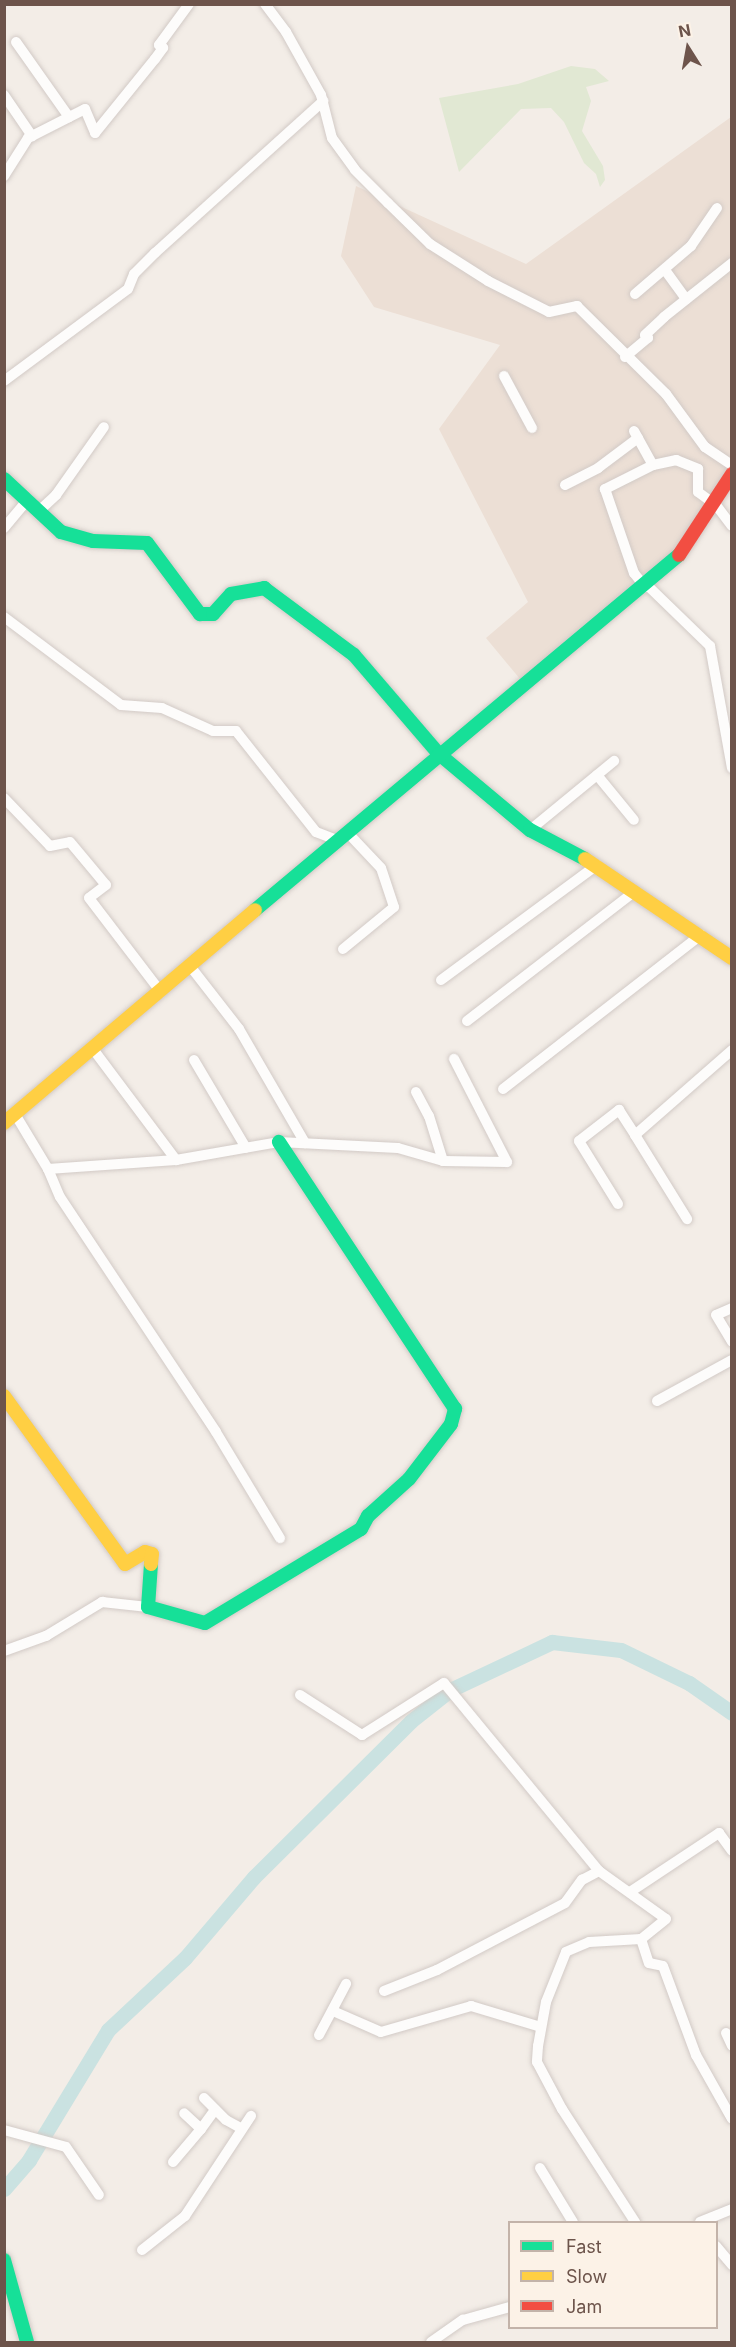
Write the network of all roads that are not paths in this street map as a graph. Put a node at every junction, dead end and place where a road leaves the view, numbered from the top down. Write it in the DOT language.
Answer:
graph roads {
  1 [pos="189,4"];
  2 [pos="265,4"];
  3 [pos="16,42"];
  4 [pos="4,95"];
  5 [pos="323,101"];
  6 [pos="69,117"];
  7 [pos="32,136"];
  8 [pos="4,176"];
  9 [pos="717,208"];
  10 [pos="732,263"];
  11 [pos="664,270"];
  12 [pos="635,294"];
  13 [pos="686,299"];
  14 [pos="625,357"];
  15 [pos="504,376"];
  16 [pos="4,381"];
  17 [pos="104,427"];
  18 [pos="532,428"];
  19 [pos="653,465"];
  20 [pos="732,465"];
  21 [pos="732,474"];
  22 [pos="4,479"];
  23 [pos="565,485"];
  24 [pos="28,499"];
  25 [pos="716,505"];
  26 [pos="39,510"];
  27 [pos="732,526"];
  28 [pos="4,528"];
  29 [pos="646,586"];
  30 [pos="4,617"];
  31 [pos="727,715"];
  32 [pos="439,754"];
  33 [pos="614,761"];
  34 [pos="732,768"];
  35 [pos="597,775"];
  36 [pos="4,798"];
  37 [pos="634,820"];
  38 [pos="530,830"];
  39 [pos="342,836"];
  40 [pos="597,865"];
  41 [pos="635,891"];
  42 [pos="701,935"];
  43 [pos="343,949"];
  44 [pos="732,958"];
  45 [pos="190,966"];
  46 [pos="441,980"];
  47 [pos="160,991"];
  48 [pos="467,1021"];
  49 [pos="93,1049"];
  50 [pos="732,1050"];
  51 [pos="454,1059"];
  52 [pos="194,1060"];
  53 [pos="503,1089"];
  54 [pos="416,1092"];
  55 [pos="10,1118"];
  56 [pos="636,1135"];
  57 [pos="279,1142"];
  58 [pos="305,1143"];
  59 [pos="246,1148"];
  60 [pos="176,1160"];
  61 [pos="443,1161"];
  62 [pos="48,1169"];
  63 [pos="618,1204"];
  64 [pos="687,1219"];
  65 [pos="732,1308"];
  66 [pos="732,1342"];
  67 [pos="732,1360"];
  68 [pos="4,1396"];
  69 [pos="657,1401"];
  70 [pos="280,1538"];
  71 [pos="148,1607"];
  72 [pos="4,1651"];
  73 [pos="300,1695"];
  74 [pos="732,1851"];
  75 [pos="599,1871"];
  76 [pos="630,1892"];
  77 [pos="641,1939"];
  78 [pos="346,1984"];
  79 [pos="384,1991"];
  80 [pos="333,2011"];
  81 [pos="541,2027"];
  82 [pos="726,2033"];
  83 [pos="319,2035"];
  84 [pos="732,2046"];
  85 [pos="204,2098"];
  86 [pos="216,2110"];
  87 [pos="184,2113"];
  88 [pos="250,2116"];
  89 [pos="732,2119"];
  90 [pos="201,2129"];
  91 [pos="242,2129"];
  92 [pos="4,2130"];
  93 [pos="173,2162"];
  94 [pos="540,2168"];
  95 [pos="99,2195"];
  96 [pos="732,2209"];
  97 [pos="572,2221"];
  98 [pos="634,2221"];
  99 [pos="705,2221"];
  100 [pos="718,2247"];
  101 [pos="142,2250"];
  102 [pos="4,2260"];
  103 [pos="732,2265"];
  104 [pos="508,2308"];
  105 [pos="27,2343"];
  106 [pos="431,2343"];
  1 -- 6 [label="street"];
  2 -- 5 [label="street"];
  3 -- 6 [label="street"];
  4 -- 7 [label="street"];
  5 -- 14 [label="street"];
  5 -- 16 [label="street"];
  6 -- 7 [label="street"];
  7 -- 8 [label="street"];
  9 -- 11 [label="street"];
  10 -- 13 [label="street"];
  11 -- 12 [label="street"];
  11 -- 13 [label="street"];
  13 -- 14 [label="street"];
  14 -- 20 [label="street"];
  15 -- 18 [label="street"];
  17 -- 26 [label="street"];
  19 -- 23 [label="street"];
  19 -- 25 [label="street"];
  19 -- 29 [label="street"];
  21 -- 25 [label="street"];
  22 -- 24 [label="street"];
  24 -- 26 [label="street"];
  24 -- 28 [label="street"];
  25 -- 27 [label="street"];
  25 -- 29 [label="street"];
  26 -- 32 [label="street"];
  29 -- 31 [label="street"];
  29 -- 32 [label="street"];
  30 -- 39 [label="street"];
  31 -- 34 [label="street"];
  32 -- 38 [label="street"];
  32 -- 39 [label="street"];
  33 -- 35 [label="street"];
  35 -- 37 [label="street"];
  35 -- 38 [label="street"];
  36 -- 47 [label="street"];
  38 -- 40 [label="street"];
  39 -- 43 [label="street"];
  39 -- 45 [label="street"];
  40 -- 41 [label="street"];
  40 -- 46 [label="street"];
  41 -- 42 [label="street"];
  41 -- 48 [label="street"];
  42 -- 44 [label="street"];
  42 -- 53 [label="street"];
  45 -- 47 [label="street"];
  45 -- 58 [label="street"];
  47 -- 49 [label="street"];
  49 -- 55 [label="street"];
  49 -- 60 [label="street"];
  50 -- 56 [label="street"];
  51 -- 61 [label="street"];
  52 -- 59 [label="street"];
  54 -- 61 [label="street"];
  55 -- 62 [label="street"];
  56 -- 63 [label="street"];
  56 -- 64 [label="street"];
  57 -- 58 [label="street"];
  57 -- 59 [label="street"];
  57 -- 71 [label="street"];
  58 -- 61 [label="street"];
  59 -- 60 [label="street"];
  60 -- 62 [label="street"];
  62 -- 70 [label="street"];
  65 -- 66 [label="street"];
  67 -- 69 [label="street"];
  68 -- 71 [label="street"];
  71 -- 72 [label="street"];
  73 -- 75 [label="street"];
  74 -- 76 [label="street"];
  75 -- 76 [label="street"];
  75 -- 79 [label="street"];
  76 -- 77 [label="street"];
  77 -- 81 [label="street"];
  77 -- 89 [label="street"];
  78 -- 80 [label="street"];
  80 -- 81 [label="street"];
  80 -- 83 [label="street"];
  81 -- 98 [label="street"];
  82 -- 84 [label="street"];
  85 -- 86 [label="street"];
  86 -- 90 [label="street"];
  86 -- 91 [label="street"];
  87 -- 90 [label="street"];
  88 -- 91 [label="street"];
  90 -- 93 [label="street"];
  91 -- 101 [label="street"];
  92 -- 95 [label="street"];
  94 -- 97 [label="street"];
  96 -- 99 [label="street"];
  100 -- 103 [label="street"];
  102 -- 105 [label="street"];
  104 -- 106 [label="street"];
}
